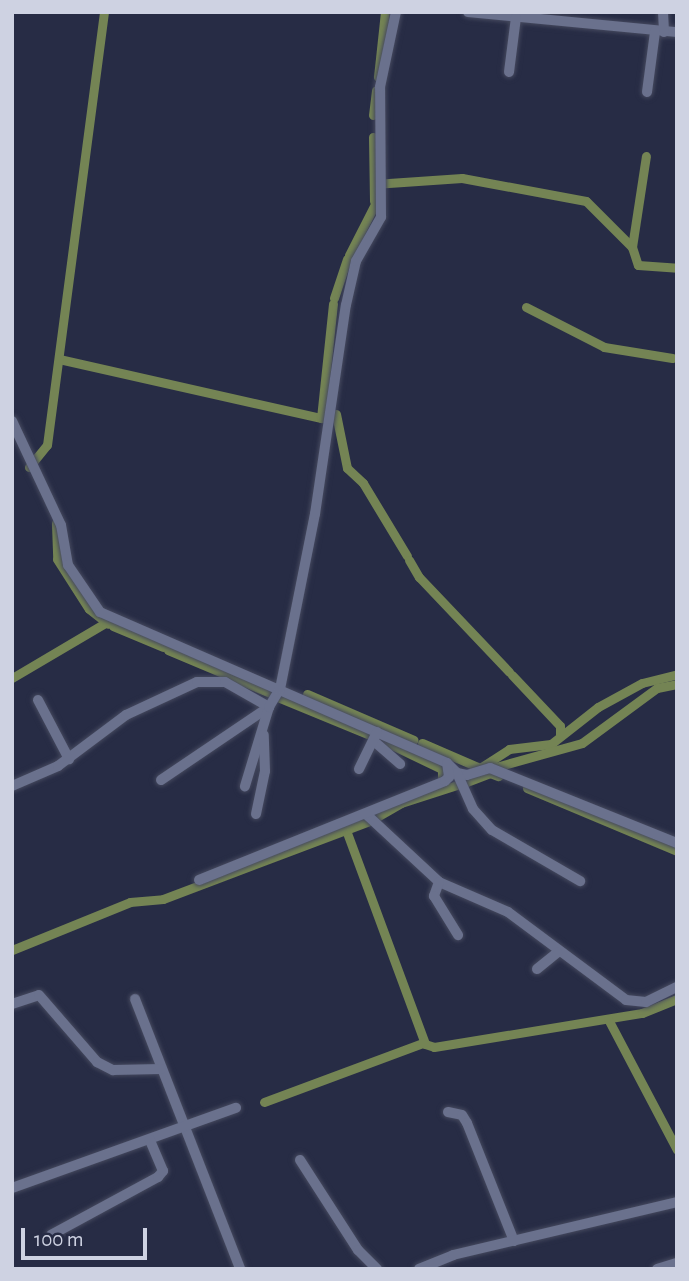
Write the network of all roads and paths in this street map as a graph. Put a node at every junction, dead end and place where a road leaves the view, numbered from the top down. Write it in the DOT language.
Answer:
graph roads {
  1 [pos="396,12"];
  2 [pos="468,12"];
  3 [pos="581,12"];
  4 [pos="663,12"];
  5 [pos="516,17"];
  6 [pos="584,25"];
  7 [pos="659,32"];
  8 [pos="677,32"];
  9 [pos="509,72"];
  10 [pos="647,92"];
  11 [pos="12,421"];
  12 [pos="280,689"];
  13 [pos="38,700"];
  14 [pos="269,707"];
  15 [pos="264,725"];
  16 [pos="376,737"];
  17 [pos="69,759"];
  18 [pos="447,763"];
  19 [pos="400,764"];
  20 [pos="359,769"];
  21 [pos="457,773"];
  22 [pos="162,780"];
  23 [pos="12,786"];
  24 [pos="245,786"];
  25 [pos="256,814"];
  26 [pos="367,815"];
  27 [pos="677,843"];
  28 [pos="199,880"];
  29 [pos="580,881"];
  30 [pos="439,882"];
  31 [pos="458,935"];
  32 [pos="557,953"];
  33 [pos="537,969"];
  34 [pos="677,987"];
  35 [pos="135,999"];
  36 [pos="12,1004"];
  37 [pos="161,1069"];
  38 [pos="236,1108"];
  39 [pos="448,1112"];
  40 [pos="182,1127"];
  41 [pos="150,1140"];
  42 [pos="300,1160"];
  43 [pos="12,1188"];
  44 [pos="677,1202"];
  45 [pos="51,1235"];
  46 [pos="514,1241"];
  47 [pos="677,1264"];
  48 [pos="240,1269"];
  49 [pos="377,1269"];
  50 [pos="419,1269"];
  51 [pos="657,1269"];
  1 -- 12 [label="street"];
  2 -- 5 [label="street"];
  3 -- 6 [label="street"];
  4 -- 7 [label="street"];
  5 -- 6 [label="street"];
  5 -- 9 [label="street"];
  6 -- 7 [label="street"];
  7 -- 8 [label="street"];
  7 -- 10 [label="street"];
  11 -- 12 [label="street"];
  12 -- 14 [label="street"];
  12 -- 16 [label="street"];
  13 -- 17 [label="street"];
  14 -- 15 [label="street"];
  14 -- 17 [label="street"];
  14 -- 22 [label="street"];
  15 -- 24 [label="street"];
  15 -- 25 [label="street"];
  16 -- 18 [label="street"];
  16 -- 19 [label="street"];
  16 -- 20 [label="street"];
  17 -- 23 [label="street"];
  18 -- 21 [label="street"];
  18 -- 26 [label="street"];
  21 -- 27 [label="street"];
  21 -- 29 [label="street"];
  26 -- 28 [label="street"];
  26 -- 30 [label="street"];
  30 -- 31 [label="street"];
  30 -- 32 [label="street"];
  32 -- 33 [label="street"];
  32 -- 34 [label="street"];
  35 -- 37 [label="street"];
  36 -- 37 [label="street"];
  37 -- 40 [label="street"];
  38 -- 40 [label="street"];
  39 -- 46 [label="street"];
  40 -- 41 [label="street"];
  40 -- 48 [label="street"];
  41 -- 43 [label="street"];
  41 -- 45 [label="street"];
  42 -- 49 [label="street"];
  44 -- 46 [label="street"];
  46 -- 50 [label="street"];
  47 -- 51 [label="street"];
}
